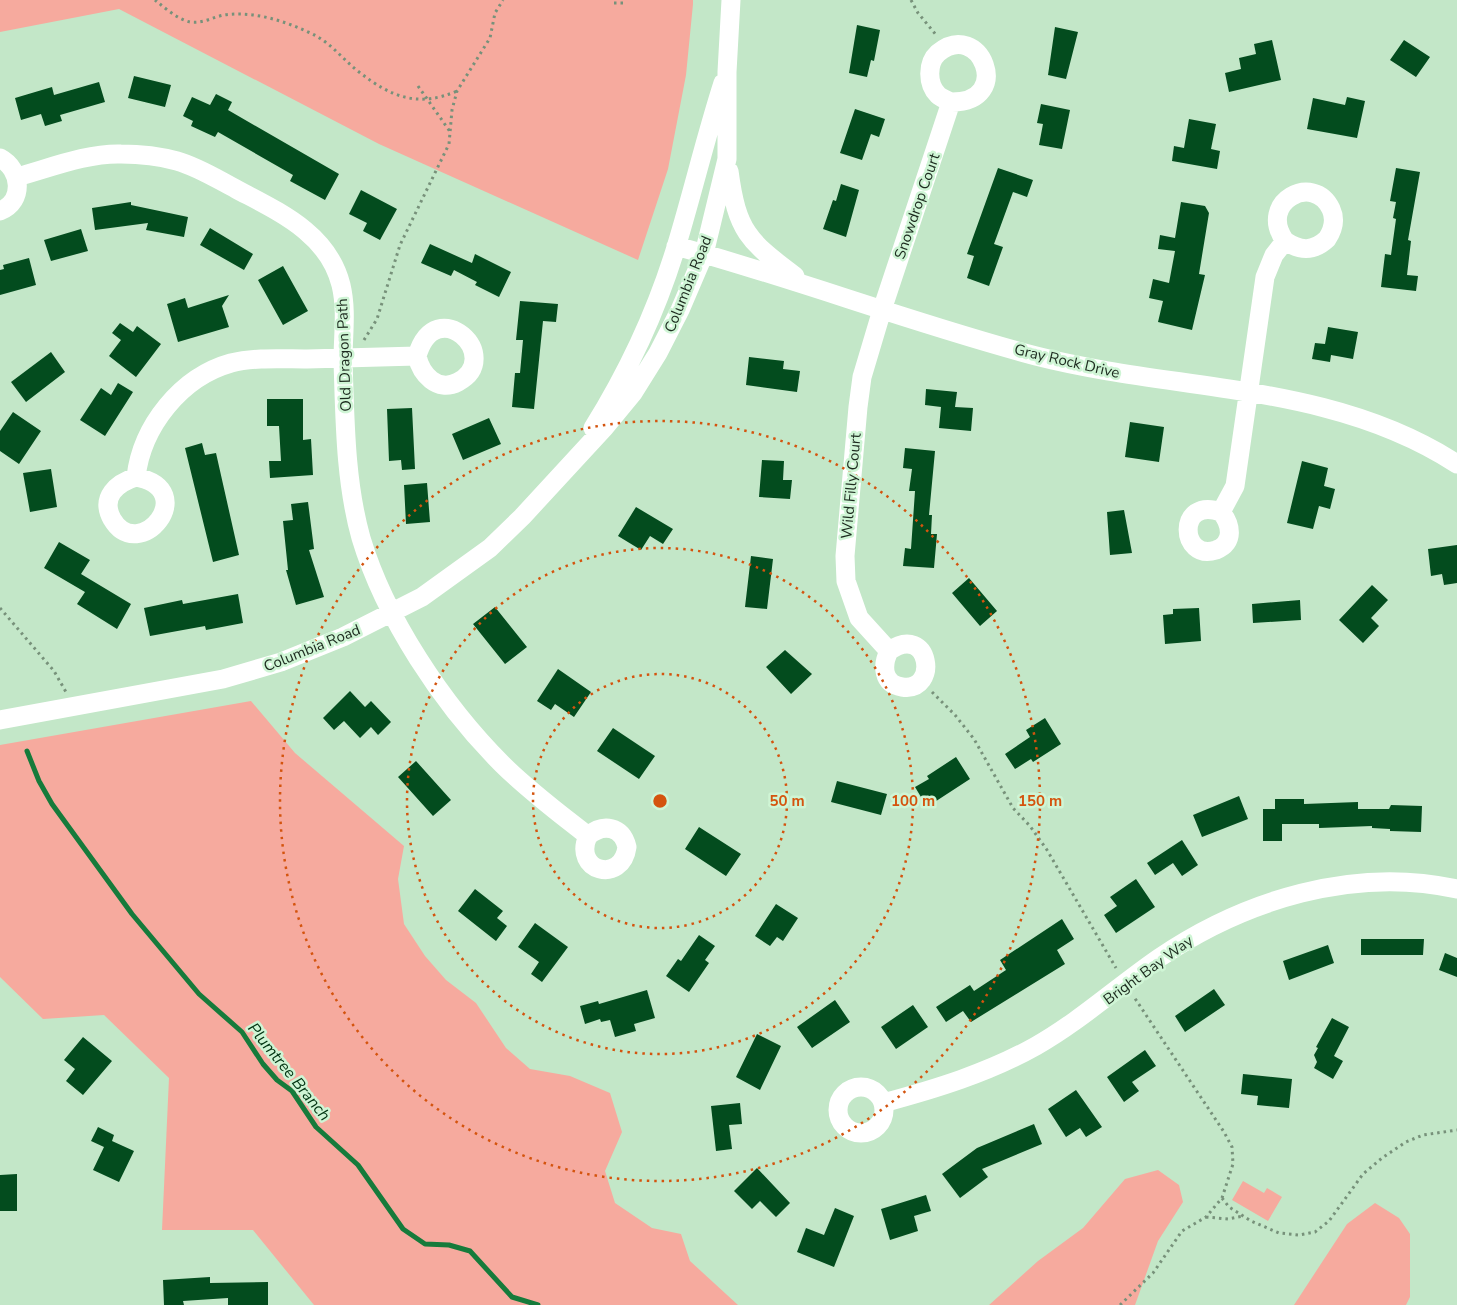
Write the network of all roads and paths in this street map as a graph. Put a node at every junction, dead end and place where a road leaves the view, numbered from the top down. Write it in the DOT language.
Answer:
graph roads {
  1 [pos="155,0"];
  2 [pos="503,0"];
  3 [pos="731,0"];
  4 [pos="911,0"];
  5 [pos="614,3"];
  6 [pos="627,3"];
  7 [pos="946,48"];
  8 [pos="727,72"];
  9 [pos="418,86"];
  10 [pos="457,91"];
  11 [pos="429,100"];
  12 [pos="952,102"];
  13 [pos="451,134"];
  14 [pos="0,158"];
  15 [pos="727,159"];
  16 [pos="17,177"];
  17 [pos="0,211"];
  18 [pos="1285,241"];
  19 [pos="676,246"];
  20 [pos="704,254"];
  21 [pos="806,284"];
  22 [pos="882,310"];
  23 [pos="417,356"];
  24 [pos="343,358"];
  25 [pos="1247,391"];
  26 [pos="1457,464"];
  27 [pos="570,465"];
  28 [pos="136,477"];
  29 [pos="1221,512"];
  30 [pos="0,608"];
  31 [pos="393,614"];
  32 [pos="889,651"];
  33 [pos="74,706"];
  34 [pos="0,720"];
  35 [pos="588,836"];
  36 [pos="1457,888"];
  37 [pos="883,1103"];
  38 [pos="1456,1131"];
  39 [pos="1222,1198"];
  40 [pos="1244,1216"];
  41 [pos="1206,1217"];
  1 -- 11 [label="path"];
  2 -- 10 [label="path"];
  3 -- 8 [label="street, Columbia Road"];
  4 -- 7 [label="path"];
  5 -- 6 [label="path"];
  7 -- 12 [label="street"];
  7 -- 12 [label="street"];
  8 -- 15 [label="street, Columbia Road"];
  8 -- 19 [label="street, Columbia Road"];
  9 -- 11 [label="path"];
  10 -- 11 [label="path"];
  10 -- 13 [label="path"];
  11 -- 13 [label="path"];
  12 -- 22 [label="street, Snowdrop Court"];
  13 -- 24 [label="path"];
  14 -- 16 [label="street"];
  15 -- 20 [label="street, Columbia Road"];
  15 -- 21 [label="street"];
  16 -- 17 [label="street"];
  16 -- 24 [label="street, Old Dragon Path"];
  18 -- 25 [label="street"];
  19 -- 20 [label="street, Gray Rock Drive"];
  19 -- 27 [label="street, Columbia Road"];
  20 -- 21 [label="street, Gray Rock Drive"];
  20 -- 27 [label="street, Columbia Road"];
  21 -- 22 [label="street, Gray Rock Drive"];
  22 -- 25 [label="street, Gray Rock Drive"];
  22 -- 32 [label="street, Wild Filly Court"];
  23 -- 24 [label="street"];
  24 -- 28 [label="street"];
  24 -- 31 [label="street, Old Dragon Path"];
  25 -- 26 [label="street, Gray Rock Drive"];
  25 -- 29 [label="street"];
  27 -- 31 [label="street, Columbia Road"];
  30 -- 33 [label="path"];
  31 -- 33 [label="street, Columbia Road"];
  31 -- 35 [label="street, Old Dragon Path"];
  33 -- 34 [label="street, Columbia Road"];
  36 -- 37 [label="street, Bright Bay Way"];
  38 -- 40 [label="path"];
  39 -- 40 [label="path"];
  40 -- 41 [label="path"];
}
